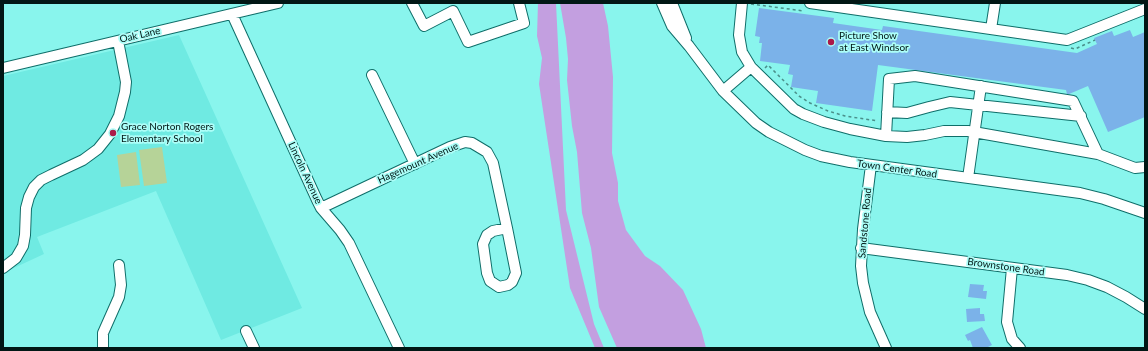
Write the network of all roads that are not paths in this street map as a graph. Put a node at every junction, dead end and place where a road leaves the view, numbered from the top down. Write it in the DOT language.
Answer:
graph roads {
  1 [pos="278,3"];
  2 [pos="412,3"];
  3 [pos="519,3"];
  4 [pos="662,3"];
  5 [pos="672,3"];
  6 [pos="742,3"];
  7 [pos="810,3"];
  8 [pos="995,3"];
  9 [pos="1145,9"];
  10 [pos="232,14"];
  11 [pos="991,29"];
  12 [pos="118,41"];
  13 [pos="689,46"];
  14 [pos="751,67"];
  15 [pos="3,68"];
  16 [pos="372,75"];
  17 [pos="981,86"];
  18 [pos="723,92"];
  19 [pos="978,105"];
  20 [pos="1081,116"];
  21 [pos="887,117"];
  22 [pos="974,132"];
  23 [pos="886,136"];
  24 [pos="1098,154"];
  25 [pos="414,164"];
  26 [pos="871,165"];
  27 [pos="1145,167"];
  28 [pos="968,178"];
  29 [pos="322,208"];
  30 [pos="1145,214"];
  31 [pos="507,228"];
  32 [pos="861,248"];
  33 [pos="119,265"];
  34 [pos="3,268"];
  35 [pos="1012,268"];
  36 [pos="1145,308"];
  37 [pos="246,331"];
  38 [pos="103,348"];
  39 [pos="254,348"];
  40 [pos="399,348"];
  41 [pos="886,348"];
  42 [pos="1020,348"];
  1 -- 10 [label="street, Oak Lane"];
  2 -- 3 [label="street"];
  4 -- 13 [label="street, Town Center Road"];
  5 -- 13 [label="street, Town Center Road"];
  6 -- 14 [label="street"];
  7 -- 11 [label="street"];
  8 -- 11 [label="street"];
  9 -- 11 [label="street"];
  10 -- 12 [label="street, Oak Lane"];
  10 -- 29 [label="street, Lincoln Avenue"];
  12 -- 15 [label="street, Oak Lane"];
  12 -- 34 [label="street"];
  13 -- 18 [label="street, Town Center Road"];
  14 -- 18 [label="street"];
  14 -- 23 [label="street"];
  16 -- 25 [label="street"];
  17 -- 19 [label="street"];
  17 -- 20 [label="street"];
  17 -- 21 [label="street"];
  18 -- 26 [label="street, Town Center Road"];
  19 -- 20 [label="street"];
  19 -- 21 [label="street"];
  19 -- 22 [label="street"];
  20 -- 24 [label="street"];
  21 -- 23 [label="street"];
  22 -- 23 [label="street"];
  22 -- 24 [label="street"];
  22 -- 28 [label="street"];
  24 -- 27 [label="street"];
  25 -- 29 [label="street, Hagemount Avenue"];
  25 -- 31 [label="street, Hagemount Avenue"];
  26 -- 28 [label="street, Town Center Road"];
  26 -- 32 [label="street, Sandstone Road"];
  28 -- 30 [label="street, Town Center Road"];
  29 -- 40 [label="street, Lincoln Avenue"];
  31 -- 31 [label="street, Hagemount Avenue"];
  32 -- 35 [label="street, Brownstone Road"];
  32 -- 41 [label="street, Sandstone Road"];
  33 -- 38 [label="street"];
  35 -- 36 [label="street, Brownstone Road"];
  35 -- 42 [label="street"];
  37 -- 39 [label="street"];
}
